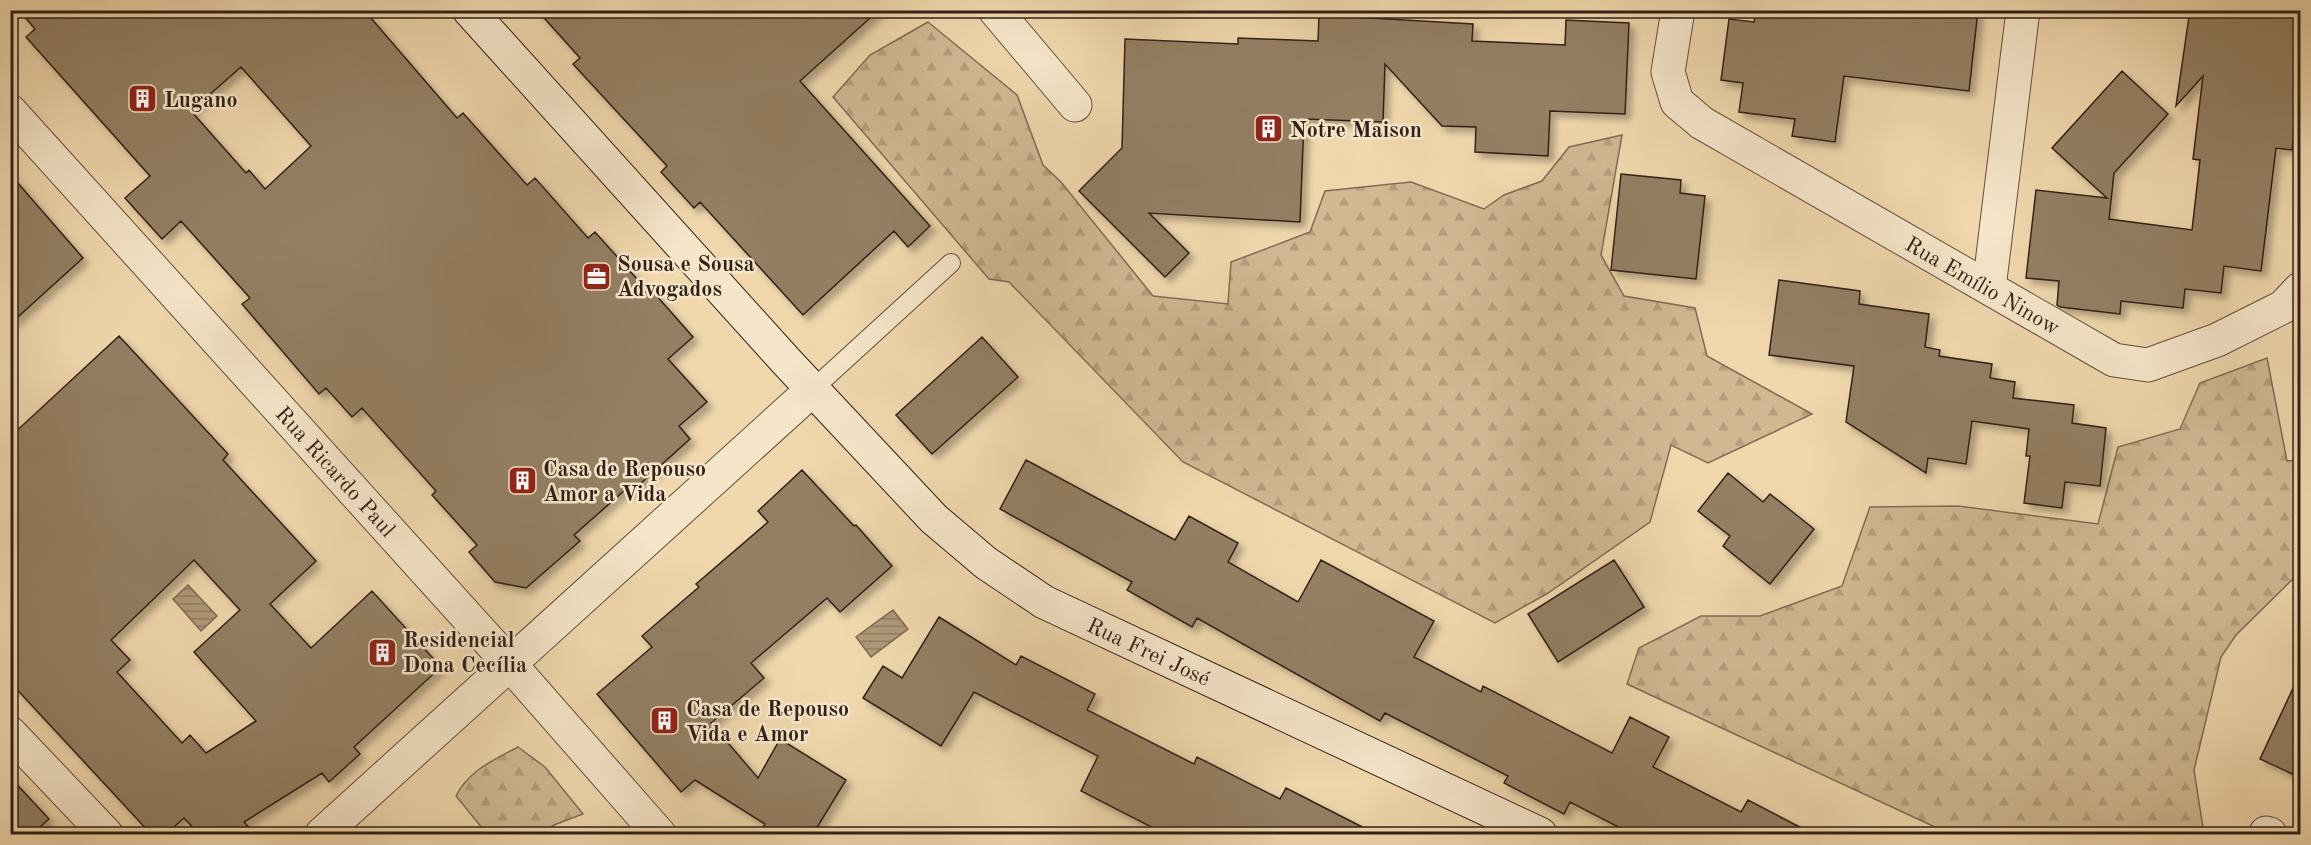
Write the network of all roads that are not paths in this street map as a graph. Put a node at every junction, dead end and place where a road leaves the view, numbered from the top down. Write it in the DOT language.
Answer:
graph roads {
  1 [pos="469,10"];
  2 [pos="994,10"];
  3 [pos="1678,10"];
  4 [pos="2023,10"];
  5 [pos="1074,105"];
  6 [pos="10,111"];
  7 [pos="951,263"];
  8 [pos="1989,288"];
  9 [pos="2301,289"];
  10 [pos="812,390"];
  11 [pos="509,663"];
  12 [pos="10,733"];
  13 [pos="106,834"];
  14 [pos="322,834"];
  15 [pos="659,834"];
  16 [pos="1540,834"];
  1 -- 10 [label="street, Rua Frei José"];
  2 -- 5 [label="street"];
  3 -- 8 [label="street, Rua Emílio Ninow"];
  4 -- 8 [label="street"];
  6 -- 11 [label="street, Rua Ricardo Paul"];
  7 -- 10 [label="lane"];
  8 -- 9 [label="street, Rua Emílio Ninow"];
  10 -- 11 [label="street"];
  10 -- 16 [label="street, Rua Frei José"];
  11 -- 14 [label="street"];
  11 -- 15 [label="street, Rua Ricardo Paul"];
  12 -- 13 [label="street"];
}
